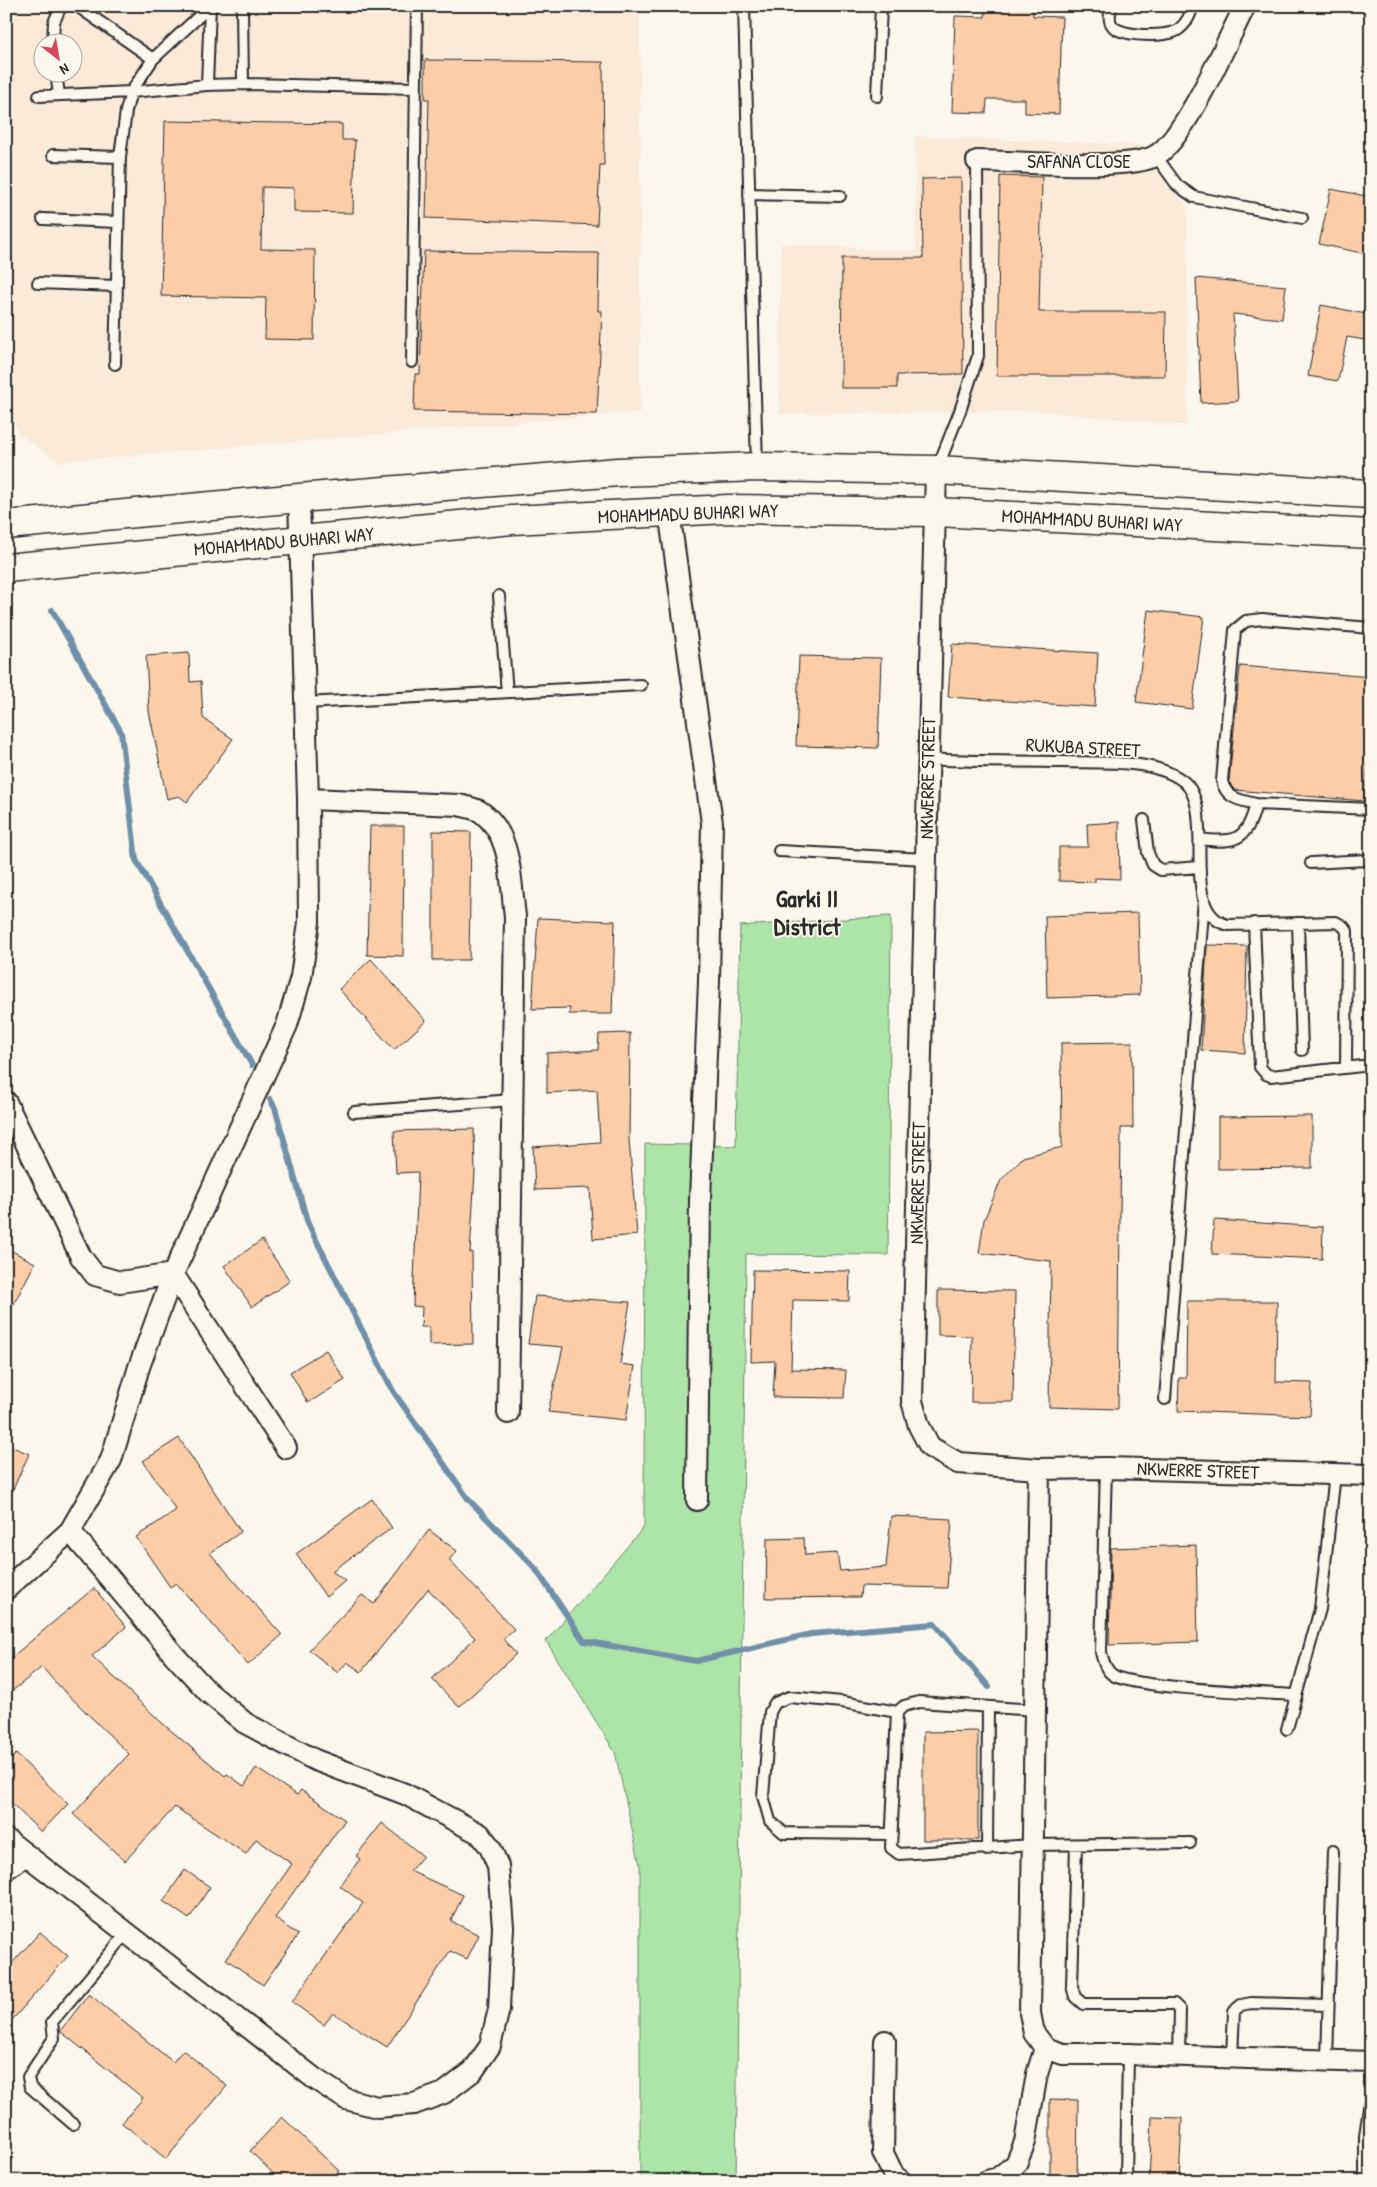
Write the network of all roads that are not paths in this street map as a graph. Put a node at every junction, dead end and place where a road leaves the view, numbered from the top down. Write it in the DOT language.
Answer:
graph roads {
  1 [pos="61,6"];
  2 [pos="77,6"];
  3 [pos="210,6"];
  4 [pos="242,6"];
  5 [pos="417,6"];
  6 [pos="744,6"];
  7 [pos="881,6"];
  8 [pos="1111,6"];
  9 [pos="1194,6"];
  10 [pos="1245,6"];
  11 [pos="54,32"];
  12 [pos="153,59"];
  13 [pos="57,82"];
  14 [pos="243,84"];
  15 [pos="207,85"];
  16 [pos="416,88"];
  17 [pos="132,92"];
  18 [pos="39,96"];
  19 [pos="59,96"];
  20 [pos="877,96"];
  21 [pos="52,155"];
  22 [pos="1156,156"];
  23 [pos="120,157"];
  24 [pos="977,161"];
  25 [pos="749,194"];
  26 [pos="840,196"];
  27 [pos="1302,218"];
  28 [pos="43,219"];
  29 [pos="118,222"];
  30 [pos="38,283"];
  31 [pos="116,286"];
  32 [pos="412,362"];
  33 [pos="115,364"];
  34 [pos="758,467"];
  35 [pos="936,470"];
  36 [pos="1371,494"];
  37 [pos="299,498"];
  38 [pos="669,511"];
  39 [pos="935,512"];
  40 [pos="6,525"];
  41 [pos="1371,534"];
  42 [pos="300,540"];
  43 [pos="6,568"];
  44 [pos="499,596"];
  45 [pos="1371,628"];
  46 [pos="641,685"];
  47 [pos="507,692"];
  48 [pos="305,703"];
  49 [pos="928,759"];
  50 [pos="308,798"];
  51 [pos="1256,804"];
  52 [pos="1371,809"];
  53 [pos="1144,820"];
  54 [pos="1200,839"];
  55 [pos="779,851"];
  56 [pos="1371,858"];
  57 [pos="925,859"];
  58 [pos="1312,863"];
  59 [pos="1199,867"];
  60 [pos="1204,898"];
  61 [pos="1254,923"];
  62 [pos="1298,923"];
  63 [pos="1302,1050"];
  64 [pos="1371,1065"];
  65 [pos="1346,1068"];
  66 [pos="512,1100"];
  67 [pos="6,1102"];
  68 [pos="354,1112"];
  69 [pos="174,1274"];
  70 [pos="1165,1399"];
  71 [pos="508,1413"];
  72 [pos="286,1448"];
  73 [pos="1106,1468"];
  74 [pos="1039,1469"];
  75 [pos="1335,1474"];
  76 [pos="1371,1476"];
  77 [pos="697,1500"];
  78 [pos="70,1530"];
  79 [pos="6,1589"];
  80 [pos="1296,1695"];
  81 [pos="988,1708"];
  82 [pos="1036,1710"];
  83 [pos="897,1712"];
  84 [pos="1287,1729"];
  85 [pos="892,1834"];
  86 [pos="6,1839"];
  87 [pos="1190,1843"];
  88 [pos="1076,1845"];
  89 [pos="1033,1846"];
  90 [pos="987,1850"];
  91 [pos="1333,1851"];
  92 [pos="26,1855"];
  93 [pos="6,1869"];
  94 [pos="127,1933"];
  95 [pos="1328,2006"];
  96 [pos="885,2041"];
  97 [pos="1045,2048"];
  98 [pos="1128,2054"];
  99 [pos="1179,2056"];
  100 [pos="1232,2058"];
  101 [pos="1327,2061"];
  102 [pos="1371,2062"];
  103 [pos="1371,2092"];
  104 [pos="73,2124"];
  105 [pos="901,2181"];
  106 [pos="987,2181"];
  107 [pos="1126,2181"];
  108 [pos="1364,2181"];
  1 -- 11 [label="lane"];
  2 -- 12 [label="lane"];
  3 -- 12 [label="lane"];
  3 -- 15 [label="lane"];
  4 -- 14 [label="lane"];
  5 -- 16 [label="lane"];
  6 -- 25 [label="lane"];
  7 -- 20 [label="lane"];
  8 -- 9 [label="lane"];
  10 -- 22 [label="street, SAFANA CLOSE"];
  12 -- 17 [label="lane"];
  13 -- 19 [label="lane"];
  14 -- 15 [label="lane"];
  14 -- 16 [label="lane"];
  15 -- 17 [label="lane"];
  16 -- 32 [label="lane"];
  17 -- 19 [label="lane"];
  17 -- 23 [label="lane"];
  18 -- 19 [label="lane"];
  21 -- 23 [label="lane"];
  22 -- 24 [label="street, SAFANA CLOSE"];
  22 -- 27 [label="lane"];
  23 -- 29 [label="lane"];
  24 -- 35 [label="lane"];
  25 -- 26 [label="lane"];
  25 -- 34 [label="lane"];
  28 -- 29 [label="lane"];
  29 -- 31 [label="lane"];
  30 -- 31 [label="lane"];
  31 -- 33 [label="lane"];
  34 -- 35 [label="main road"];
  34 -- 37 [label="main road"];
  35 -- 36 [label="main road"];
  35 -- 39 [label="street, NKWERRE STREET"];
  37 -- 40 [label="main road"];
  37 -- 42 [label="street"];
  38 -- 39 [label="main road, MOHAMMADU BUHARI WAY"];
  38 -- 42 [label="main road, MOHAMMADU BUHARI WAY"];
  38 -- 77 [label="street"];
  39 -- 41 [label="main road, MOHAMMADU BUHARI WAY"];
  39 -- 49 [label="street, NKWERRE STREET"];
  42 -- 43 [label="main road, MOHAMMADU BUHARI WAY"];
  42 -- 48 [label="street"];
  44 -- 47 [label="lane"];
  45 -- 51 [label="lane"];
  46 -- 47 [label="lane"];
  47 -- 48 [label="lane"];
  48 -- 50 [label="street"];
  49 -- 54 [label="lane, RUKUBA STREET"];
  49 -- 57 [label="street, NKWERRE STREET"];
  50 -- 66 [label="street"];
  50 -- 69 [label="street"];
  51 -- 52 [label="lane"];
  51 -- 54 [label="lane"];
  53 -- 59 [label="lane"];
  54 -- 59 [label="lane, RUKUBA STREET"];
  55 -- 57 [label="lane"];
  56 -- 58 [label="lane"];
  57 -- 74 [label="street, NKWERRE STREET"];
  59 -- 60 [label="lane, RUKUBA STREET"];
  60 -- 61 [label="lane, RUKUBA STREET"];
  60 -- 70 [label="lane"];
  61 -- 62 [label="lane"];
  61 -- 65 [label="lane"];
  62 -- 63 [label="lane"];
  62 -- 65 [label="lane"];
  64 -- 65 [label="lane"];
  66 -- 68 [label="lane"];
  66 -- 71 [label="street"];
  67 -- 69 [label="street"];
  69 -- 72 [label="street"];
  69 -- 78 [label="street"];
  73 -- 74 [label="street, NKWERRE STREET"];
  73 -- 75 [label="street, NKWERRE STREET"];
  73 -- 80 [label="lane"];
  74 -- 82 [label="street"];
  75 -- 76 [label="street, NKWERRE STREET"];
  75 -- 80 [label="lane"];
  78 -- 79 [label="street"];
  78 -- 94 [label="street"];
  80 -- 84 [label="lane"];
  81 -- 82 [label="lane"];
  81 -- 83 [label="lane"];
  81 -- 90 [label="lane"];
  82 -- 89 [label="street"];
  83 -- 85 [label="lane"];
  83 -- 85 [label="lane"];
  85 -- 90 [label="lane"];
  86 -- 92 [label="street"];
  87 -- 88 [label="lane"];
  88 -- 89 [label="lane"];
  88 -- 99 [label="lane"];
  89 -- 90 [label="lane"];
  89 -- 97 [label="street"];
  91 -- 95 [label="lane"];
  92 -- 93 [label="street"];
  92 -- 94 [label="street"];
  94 -- 104 [label="lane"];
  95 -- 100 [label="lane"];
  95 -- 101 [label="lane"];
  96 -- 105 [label="street"];
  97 -- 98 [label="street"];
  97 -- 106 [label="street"];
  98 -- 99 [label="street"];
  98 -- 107 [label="lane"];
  99 -- 100 [label="street"];
  100 -- 101 [label="street"];
  101 -- 102 [label="street"];
  103 -- 108 [label="lane"];
}
